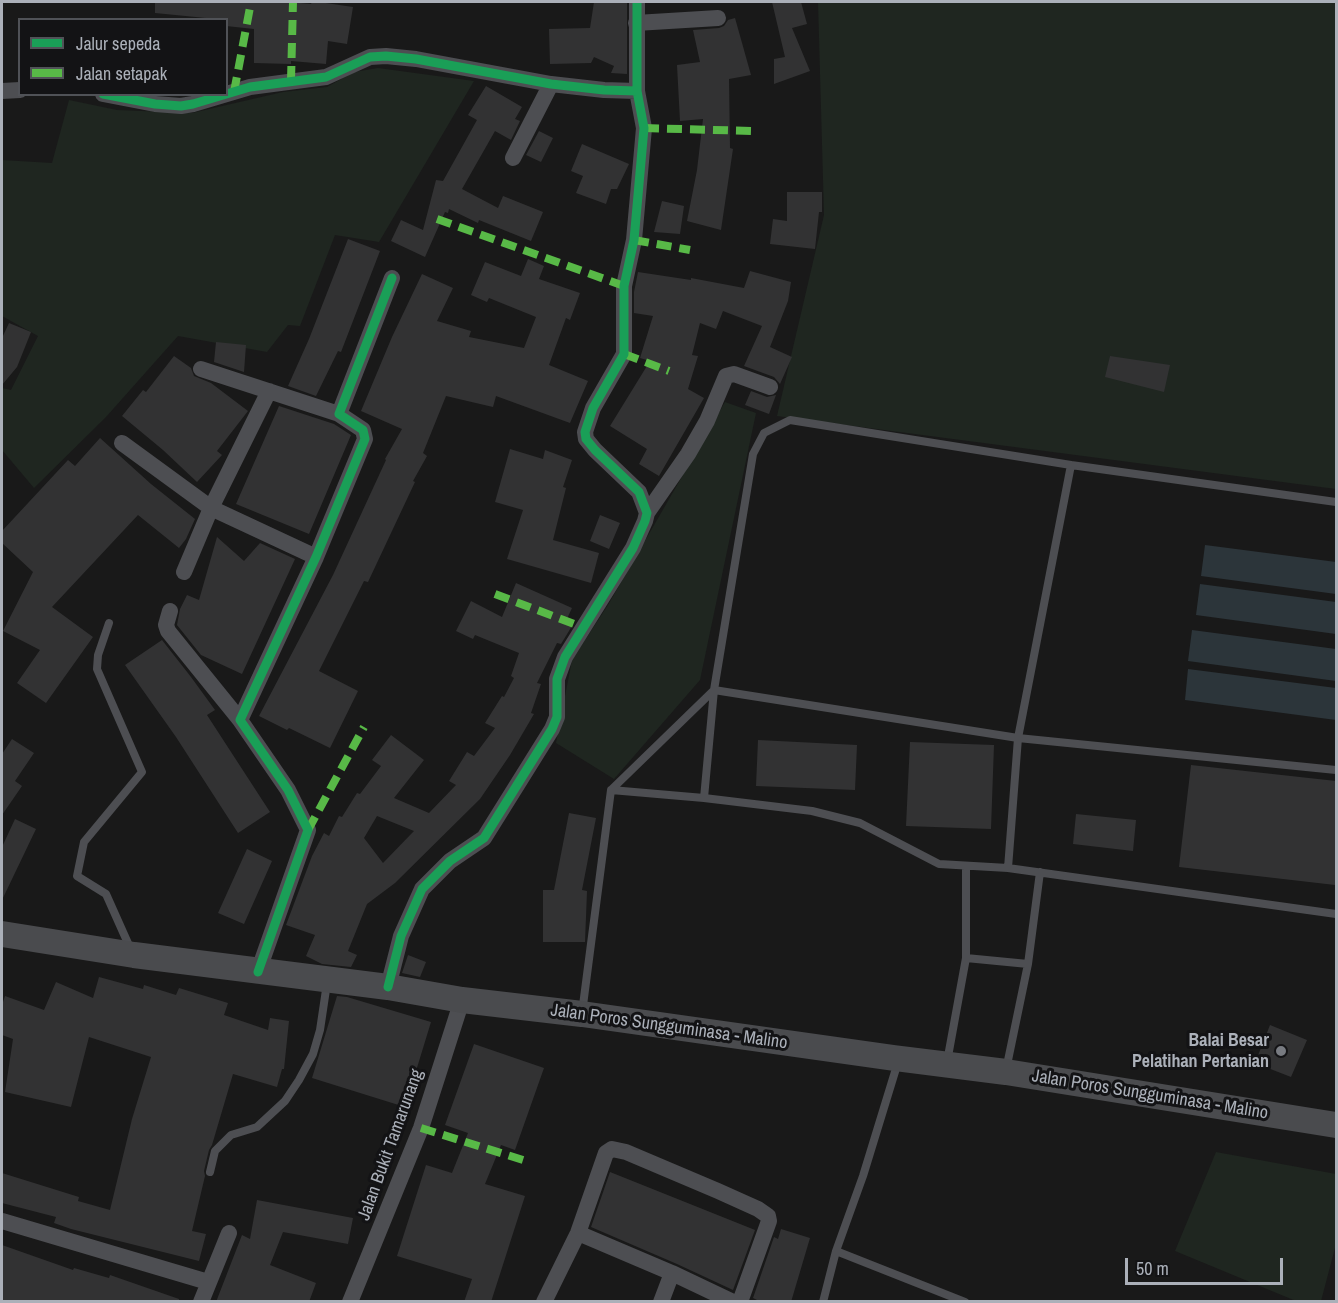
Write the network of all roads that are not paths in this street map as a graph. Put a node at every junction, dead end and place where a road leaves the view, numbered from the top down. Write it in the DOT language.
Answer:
graph roads {
  1 [pos="637,2"];
  2 [pos="718,18"];
  3 [pos="636,23"];
  4 [pos="551,84"];
  5 [pos="18,90"];
  6 [pos="2,91"];
  7 [pos="637,91"];
  8 [pos="228,94"];
  9 [pos="113,96"];
  10 [pos="220,96"];
  11 [pos="513,158"];
  12 [pos="392,278"];
  13 [pos="201,369"];
  14 [pos="770,387"];
  15 [pos="269,391"];
  16 [pos="339,414"];
  17 [pos="122,443"];
  18 [pos="1071,465"];
  19 [pos="1336,502"];
  20 [pos="212,508"];
  21 [pos="647,513"];
  22 [pos="316,557"];
  23 [pos="184,572"];
  24 [pos="170,611"];
  25 [pos="109,623"];
  26 [pos="714,690"];
  27 [pos="240,720"];
  28 [pos="1018,738"];
  29 [pos="1336,770"];
  30 [pos="610,790"];
  31 [pos="704,798"];
  32 [pos="966,866"];
  33 [pos="1008,868"];
  34 [pos="1040,872"];
  35 [pos="1336,914"];
  36 [pos="2,934"];
  37 [pos="134,956"];
  38 [pos="966,958"];
  39 [pos="1028,964"];
  40 [pos="258,972"];
  41 [pos="327,980"];
  42 [pos="388,987"];
  43 [pos="462,1000"];
  44 [pos="582,1014"];
  45 [pos="899,1059"];
  46 [pos="946,1064"];
  47 [pos="1006,1072"];
  48 [pos="1336,1125"];
  49 [pos="210,1172"];
  50 [pos="2,1221"];
  51 [pos="229,1233"];
  52 [pos="578,1233"];
  53 [pos="836,1251"];
  54 [pos="672,1273"];
  55 [pos="208,1282"];
  56 [pos="201,1302"];
  57 [pos="350,1302"];
  58 [pos="544,1302"];
  59 [pos="660,1302"];
  60 [pos="733,1302"];
  61 [pos="740,1302"];
  62 [pos="823,1302"];
  63 [pos="965,1302"];
  1 -- 3 [label="street"];
  2 -- 3 [label="street"];
  3 -- 7 [label="street"];
  4 -- 7 [label="street"];
  4 -- 8 [label="street"];
  4 -- 11 [label="street"];
  5 -- 6 [label="street"];
  7 -- 21 [label="street"];
  9 -- 10 [label="street"];
  12 -- 16 [label="street"];
  13 -- 15 [label="street"];
  14 -- 21 [label="street"];
  15 -- 16 [label="street"];
  15 -- 20 [label="street"];
  16 -- 22 [label="street"];
  17 -- 20 [label="street"];
  18 -- 19 [label="lane"];
  18 -- 26 [label="lane"];
  18 -- 28 [label="lane"];
  20 -- 22 [label="street"];
  20 -- 23 [label="street"];
  21 -- 42 [label="street"];
  22 -- 27 [label="street"];
  24 -- 27 [label="street"];
  25 -- 37 [label="lane"];
  26 -- 28 [label="lane"];
  26 -- 30 [label="lane"];
  26 -- 31 [label="lane"];
  27 -- 40 [label="street"];
  28 -- 29 [label="lane"];
  28 -- 33 [label="lane"];
  30 -- 31 [label="lane"];
  30 -- 44 [label="lane"];
  31 -- 32 [label="lane"];
  32 -- 33 [label="lane"];
  32 -- 38 [label="lane"];
  33 -- 34 [label="lane"];
  34 -- 35 [label="lane"];
  34 -- 39 [label="lane"];
  36 -- 37 [label="main road, Jalan Poros Sungguminasa - Malino"];
  37 -- 40 [label="main road, Jalan Poros Sungguminasa - Malino"];
  38 -- 39 [label="lane"];
  38 -- 46 [label="lane"];
  39 -- 47 [label="lane"];
  40 -- 41 [label="main road, Jalan Poros Sungguminasa - Malino"];
  41 -- 42 [label="main road, Jalan Poros Sungguminasa - Malino"];
  41 -- 49 [label="lane"];
  42 -- 43 [label="main road, Jalan Poros Sungguminasa - Malino"];
  43 -- 44 [label="main road, Jalan Poros Sungguminasa - Malino"];
  43 -- 57 [label="street, Jalan Bukit Tamarunang"];
  44 -- 45 [label="main road, Jalan Poros Sungguminasa - Malino"];
  45 -- 46 [label="main road, Jalan Poros Sungguminasa - Malino"];
  45 -- 53 [label="lane"];
  46 -- 47 [label="main road, Jalan Poros Sungguminasa - Malino"];
  47 -- 48 [label="main road, Jalan Poros Sungguminasa - Malino"];
  50 -- 55 [label="street"];
  51 -- 55 [label="street"];
  52 -- 54 [label="street"];
  52 -- 58 [label="street"];
  52 -- 61 [label="street"];
  53 -- 62 [label="lane"];
  53 -- 63 [label="lane"];
  54 -- 59 [label="street"];
  54 -- 60 [label="street"];
  55 -- 56 [label="street"];
}
